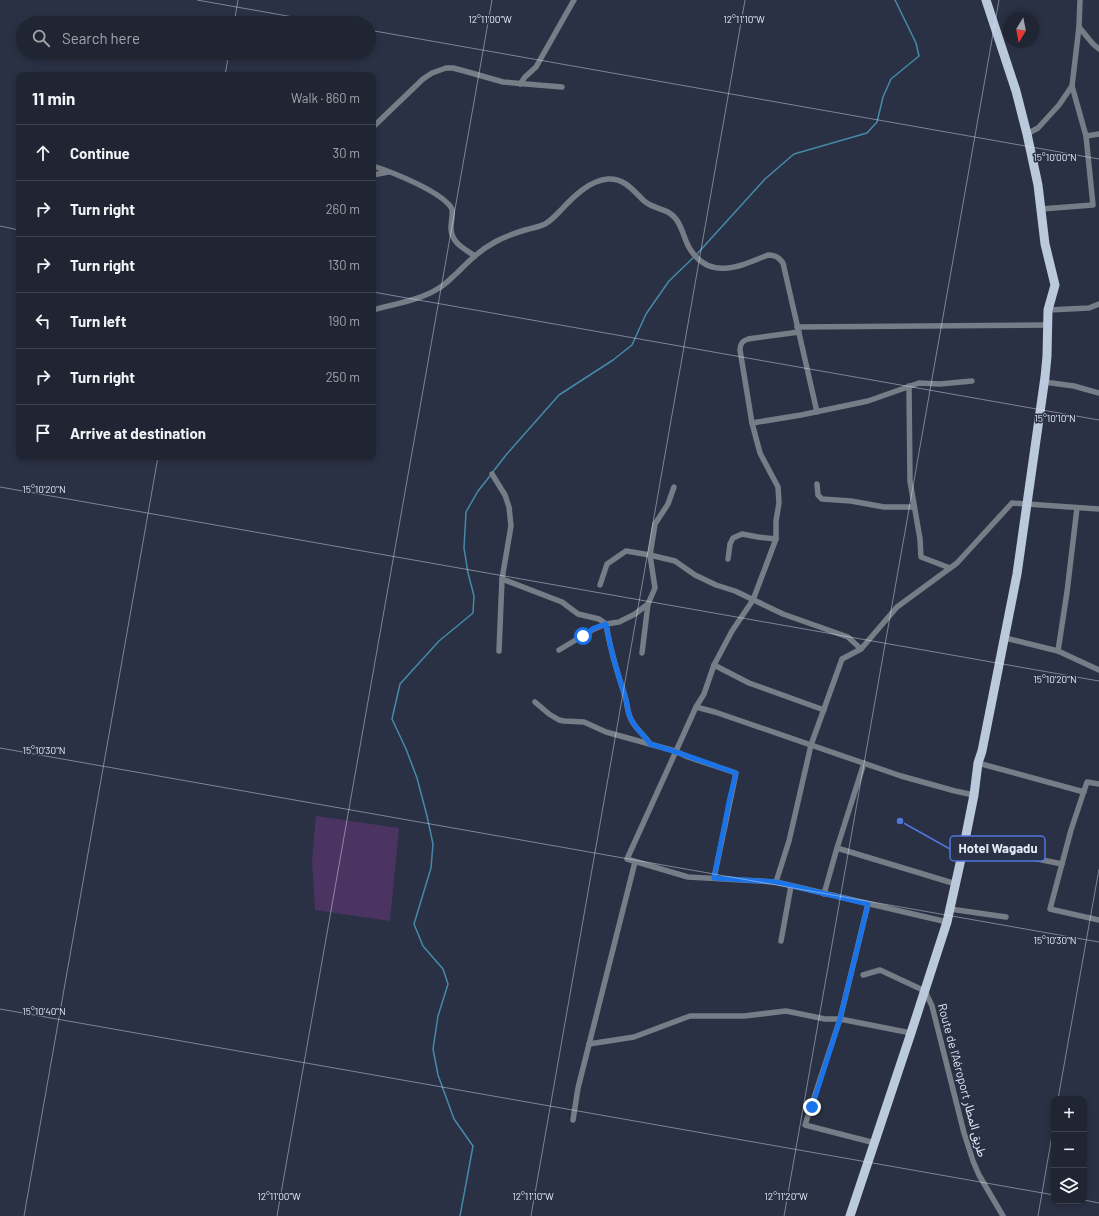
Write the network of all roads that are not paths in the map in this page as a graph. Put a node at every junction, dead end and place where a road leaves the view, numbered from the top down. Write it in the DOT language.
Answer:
graph roads {
  1 [pos="574,0"];
  2 [pos="986,0"];
  3 [pos="1080,0"];
  4 [pos="1079,27"];
  5 [pos="1099,49"];
  6 [pos="520,84"];
  7 [pos="1072,86"];
  8 [pos="562,87"];
  9 [pos="376,124"];
  10 [pos="1027,134"];
  11 [pos="1099,134"];
  12 [pos="1086,136"];
  13 [pos="376,167"];
  14 [pos="390,172"];
  15 [pos="376,174"];
  16 [pos="1041,209"];
  17 [pos="475,256"];
  18 [pos="1099,304"];
  19 [pos="376,309"];
  20 [pos="1048,310"];
  21 [pos="1047,325"];
  22 [pos="798,329"];
  23 [pos="972,381"];
  24 [pos="1044,382"];
  25 [pos="909,386"];
  26 [pos="1099,393"];
  27 [pos="817,412"];
  28 [pos="752,424"];
  29 [pos="492,474"];
  30 [pos="817,484"];
  31 [pos="674,487"];
  32 [pos="1028,504"];
  33 [pos="914,507"];
  34 [pos="1077,508"];
  35 [pos="1099,509"];
  36 [pos="776,538"];
  37 [pos="650,555"];
  38 [pos="728,559"];
  39 [pos="950,568"];
  40 [pos="502,579"];
  41 [pos="600,586"];
  42 [pos="753,600"];
  43 [pos="648,604"];
  44 [pos="606,624"];
  45 [pos="1005,638"];
  46 [pos="861,649"];
  47 [pos="499,650"];
  48 [pos="559,650"];
  49 [pos="1058,651"];
  50 [pos="642,653"];
  51 [pos="714,665"];
  52 [pos="1099,670"];
  53 [pos="535,702"];
  54 [pos="696,707"];
  55 [pos="824,710"];
  56 [pos="650,744"];
  57 [pos="811,745"];
  58 [pos="675,751"];
  59 [pos="864,763"];
  60 [pos="978,763"];
  61 [pos="1099,784"];
  62 [pos="1084,792"];
  63 [pos="974,795"];
  64 [pos="964,844"];
  65 [pos="837,848"];
  66 [pos="635,862"];
  67 [pos="1062,864"];
  68 [pos="714,878"];
  69 [pos="776,882"];
  70 [pos="956,884"];
  71 [pos="791,886"];
  72 [pos="824,894"];
  73 [pos="868,904"];
  74 [pos="950,909"];
  75 [pos="1006,917"];
  76 [pos="1099,920"];
  77 [pos="946,922"];
  78 [pos="781,941"];
  79 [pos="863,975"];
  80 [pos="925,991"];
  81 [pos="840,1019"];
  82 [pos="911,1033"];
  83 [pos="589,1044"];
  84 [pos="573,1120"];
  85 [pos="875,1143"];
  86 [pos="850,1216"];
  87 [pos="1003,1216"];
  1 -- 6 [label="street"];
  2 -- 10 [label="main road"];
  3 -- 4 [label="street"];
  4 -- 5 [label="street"];
  4 -- 7 [label="street"];
  6 -- 8 [label="street"];
  6 -- 9 [label="street"];
  7 -- 10 [label="street"];
  7 -- 12 [label="street"];
  10 -- 16 [label="main road"];
  11 -- 12 [label="street"];
  12 -- 16 [label="street"];
  13 -- 14 [label="street"];
  14 -- 15 [label="street"];
  14 -- 17 [label="street"];
  16 -- 20 [label="main road"];
  17 -- 19 [label="street"];
  17 -- 22 [label="street"];
  18 -- 20 [label="street"];
  20 -- 21 [label="main road"];
  21 -- 22 [label="street"];
  21 -- 24 [label="main road"];
  22 -- 27 [label="street"];
  22 -- 28 [label="street"];
  23 -- 25 [label="street"];
  24 -- 26 [label="street"];
  24 -- 32 [label="main road"];
  25 -- 27 [label="street"];
  25 -- 33 [label="street"];
  27 -- 28 [label="street"];
  28 -- 36 [label="street"];
  29 -- 40 [label="street"];
  30 -- 33 [label="street"];
  31 -- 37 [label="street"];
  32 -- 34 [label="street"];
  32 -- 39 [label="street"];
  32 -- 45 [label="main road"];
  33 -- 39 [label="street"];
  34 -- 35 [label="street"];
  34 -- 49 [label="street"];
  36 -- 38 [label="street"];
  36 -- 42 [label="street"];
  37 -- 41 [label="street"];
  37 -- 42 [label="street"];
  37 -- 43 [label="street"];
  39 -- 46 [label="street"];
  40 -- 44 [label="street"];
  40 -- 47 [label="street"];
  42 -- 46 [label="street"];
  42 -- 51 [label="street"];
  43 -- 44 [label="street"];
  43 -- 50 [label="street"];
  44 -- 48 [label="street"];
  44 -- 56 [label="street"];
  45 -- 49 [label="street"];
  45 -- 60 [label="main road"];
  46 -- 55 [label="street"];
  49 -- 52 [label="street"];
  51 -- 54 [label="street"];
  51 -- 55 [label="street"];
  53 -- 56 [label="street"];
  54 -- 57 [label="street"];
  54 -- 58 [label="street"];
  55 -- 57 [label="street"];
  56 -- 58 [label="street"];
  57 -- 59 [label="street"];
  57 -- 69 [label="street"];
  58 -- 66 [label="street"];
  58 -- 68 [label="street"];
  59 -- 63 [label="street"];
  59 -- 65 [label="street"];
  60 -- 62 [label="street"];
  60 -- 63 [label="main road"];
  61 -- 62 [label="street"];
  62 -- 67 [label="street"];
  63 -- 64 [label="main road"];
  64 -- 67 [label="street"];
  64 -- 70 [label="main road"];
  65 -- 70 [label="street"];
  65 -- 72 [label="street"];
  66 -- 68 [label="street"];
  66 -- 83 [label="street"];
  67 -- 76 [label="street"];
  68 -- 69 [label="street"];
  69 -- 71 [label="street"];
  70 -- 74 [label="main road"];
  71 -- 72 [label="street"];
  71 -- 78 [label="street"];
  72 -- 73 [label="street"];
  73 -- 77 [label="street"];
  73 -- 81 [label="street"];
  74 -- 75 [label="street"];
  74 -- 77 [label="main road"];
  77 -- 80 [label="main road"];
  79 -- 80 [label="street"];
  80 -- 82 [label="main road"];
  80 -- 87 [label="street, Route de l'Aéroport طريق المطار"];
  81 -- 82 [label="street"];
  81 -- 83 [label="street"];
  81 -- 85 [label="street"];
  82 -- 85 [label="main road"];
  83 -- 84 [label="street"];
  85 -- 86 [label="main road"];
}
